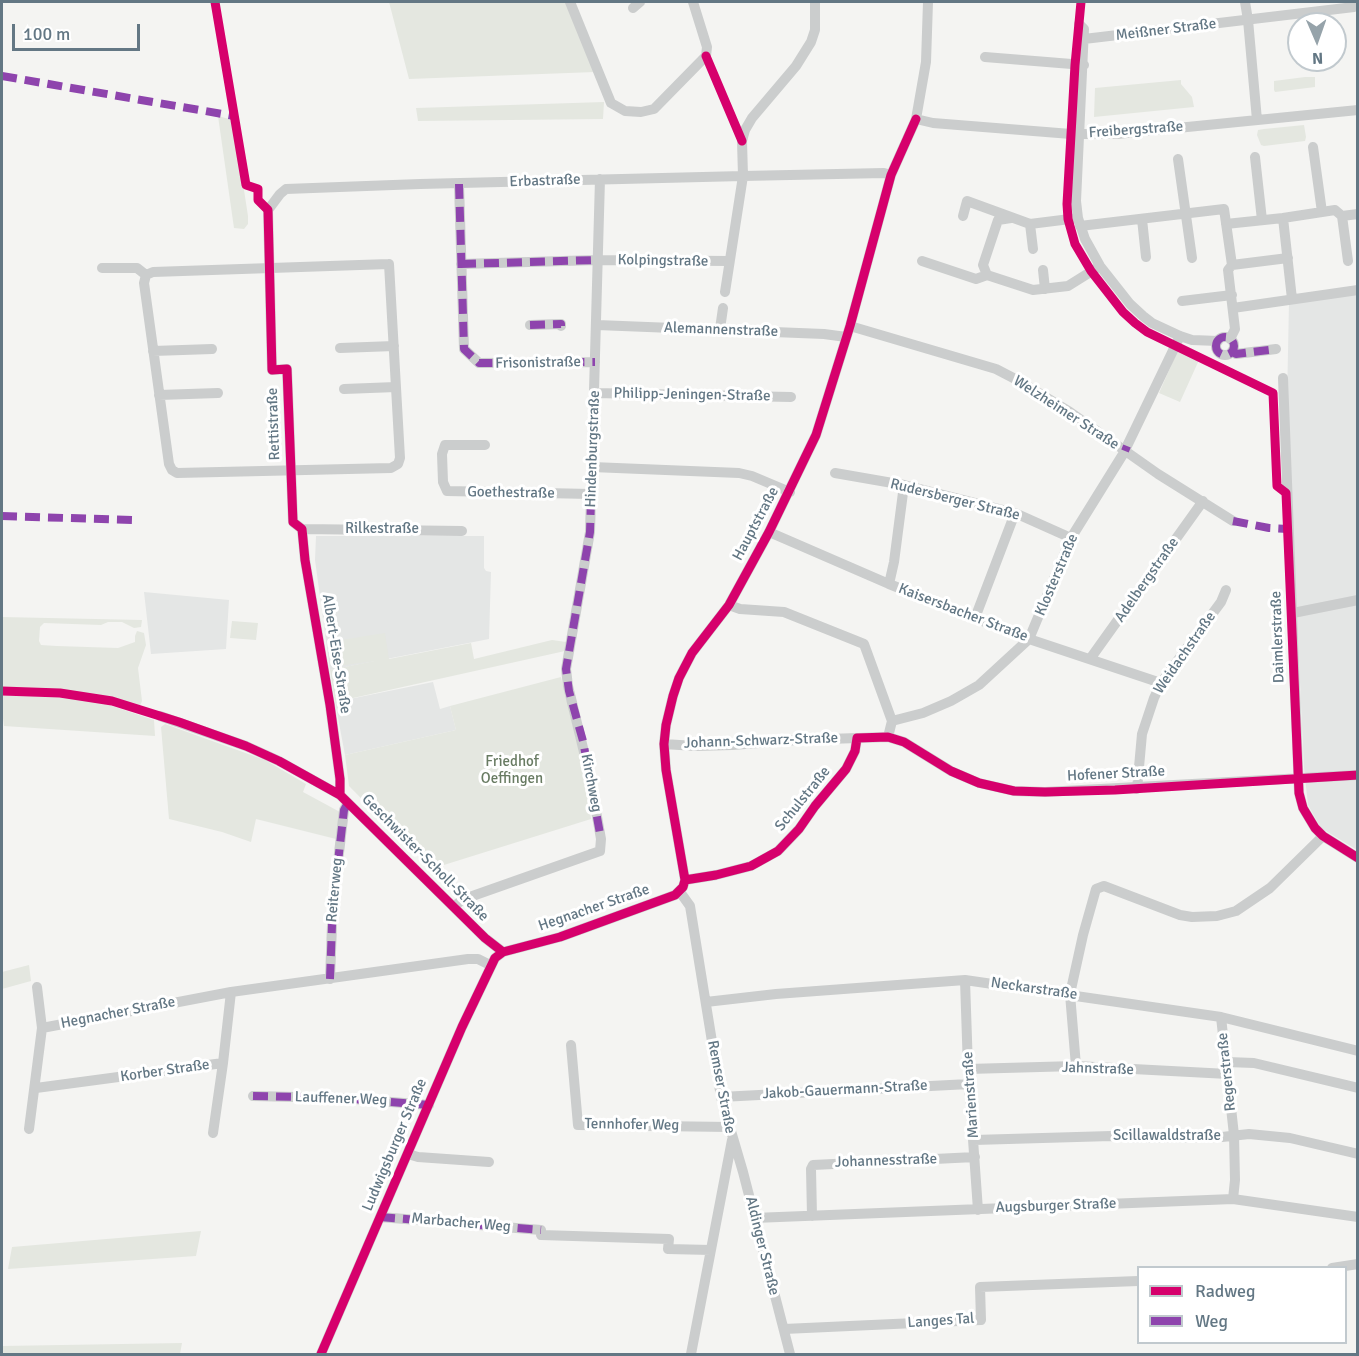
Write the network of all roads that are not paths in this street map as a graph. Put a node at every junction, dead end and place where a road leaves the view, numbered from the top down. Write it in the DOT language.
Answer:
graph roads {
  1 [pos="570,2"];
  2 [pos="693,2"];
  3 [pos="815,2"];
  4 [pos="928,2"];
  5 [pos="1245,2"];
  6 [pos="1353,2"];
  7 [pos="1248,20"];
  8 [pos="1079,24"];
  9 [pos="1084,39"];
  10 [pos="985,57"];
  11 [pos="1084,65"];
  12 [pos="1358,110"];
  13 [pos="916,119"];
  14 [pos="1257,120"];
  15 [pos="1079,135"];
  16 [pos="1313,147"];
  17 [pos="1255,157"];
  18 [pos="1178,159"];
  19 [pos="891,175"];
  20 [pos="743,176"];
  21 [pos="600,179"];
  22 [pos="459,184"];
  23 [pos="1322,212"];
  24 [pos="1184,213"];
  25 [pos="1358,214"];
  26 [pos="963,216"];
  27 [pos="1342,216"];
  28 [pos="1012,217"];
  29 [pos="1283,218"];
  30 [pos="1142,219"];
  31 [pos="1262,220"];
  32 [pos="1079,222"];
  33 [pos="1030,224"];
  34 [pos="1226,224"];
  35 [pos="1033,249"];
  36 [pos="1146,257"];
  37 [pos="1192,258"];
  38 [pos="1288,258"];
  39 [pos="597,260"];
  40 [pos="729,261"];
  41 [pos="922,261"];
  42 [pos="1348,261"];
  43 [pos="461,264"];
  44 [pos="1232,265"];
  45 [pos="1100,266"];
  46 [pos="102,268"];
  47 [pos="268,268"];
  48 [pos="1043,270"];
  49 [pos="146,275"];
  50 [pos="987,276"];
  51 [pos="1045,290"];
  52 [pos="1358,290"];
  53 [pos="725,292"];
  54 [pos="1232,295"];
  55 [pos="1292,299"];
  56 [pos="1182,301"];
  57 [pos="723,308"];
  58 [pos="1233,308"];
  59 [pos="530,325"];
  60 [pos="561,326"];
  61 [pos="597,326"];
  62 [pos="850,326"];
  63 [pos="720,329"];
  64 [pos="1180,336"];
  65 [pos="846,337"];
  66 [pos="1230,339"];
  67 [pos="1218,340"];
  68 [pos="394,346"];
  69 [pos="340,348"];
  70 [pos="212,349"];
  71 [pos="1276,349"];
  72 [pos="153,351"];
  73 [pos="1232,351"];
  74 [pos="595,362"];
  75 [pos="1283,378"];
  76 [pos="396,387"];
  77 [pos="344,389"];
  78 [pos="218,393"];
  79 [pos="594,393"];
  80 [pos="159,395"];
  81 [pos="791,397"];
  82 [pos="485,445"];
  83 [pos="1126,449"];
  84 [pos="592,467"];
  85 [pos="291,470"];
  86 [pos="835,473"];
  87 [pos="904,485"];
  88 [pos="790,492"];
  89 [pos="591,495"];
  90 [pos="1203,501"];
  91 [pos="1015,513"];
  92 [pos="1233,521"];
  93 [pos="297,525"];
  94 [pos="462,531"];
  95 [pos="769,532"];
  96 [pos="1071,538"];
  97 [pos="889,584"];
  98 [pos="1226,590"];
  99 [pos="1358,600"];
  100 [pos="729,605"];
  101 [pos="1293,613"];
  102 [pos="975,618"];
  103 [pos="1029,639"];
  104 [pos="1090,659"];
  105 [pos="1161,683"];
  106 [pos="160,716"];
  107 [pos="575,716"];
  108 [pos="892,722"];
  109 [pos="888,737"];
  110 [pos="857,738"];
  111 [pos="664,744"];
  112 [pos="1358,775"];
  113 [pos="1299,779"];
  114 [pos="1137,789"];
  115 [pos="344,799"];
  116 [pos="1323,836"];
  117 [pos="1358,858"];
  118 [pos="685,880"];
  119 [pos="681,892"];
  120 [pos="454,906"];
  121 [pos="485,938"];
  122 [pos="503,952"];
  123 [pos="478,959"];
  124 [pos="490,965"];
  125 [pos="330,979"];
  126 [pos="964,980"];
  127 [pos="37,987"];
  128 [pos="231,992"];
  129 [pos="1070,994"];
  130 [pos="706,1002"];
  131 [pos="1221,1017"];
  132 [pos="42,1028"];
  133 [pos="571,1046"];
  134 [pos="1358,1050"];
  135 [pos="1227,1062"];
  136 [pos="223,1063"];
  137 [pos="1076,1066"];
  138 [pos="968,1069"];
  139 [pos="1228,1074"];
  140 [pos="969,1084"];
  141 [pos="36,1088"];
  142 [pos="1358,1088"];
  143 [pos="253,1096"];
  144 [pos="721,1097"];
  145 [pos="429,1105"];
  146 [pos="29,1129"];
  147 [pos="731,1132"];
  148 [pos="213,1133"];
  149 [pos="1234,1136"];
  150 [pos="974,1140"];
  151 [pos="408,1154"];
  152 [pos="1358,1154"];
  153 [pos="975,1157"];
  154 [pos="489,1161"];
  155 [pos="1233,1199"];
  156 [pos="978,1210"];
  157 [pos="380,1216"];
  158 [pos="812,1216"];
  159 [pos="1358,1217"];
  160 [pos="754,1218"];
  161 [pos="711,1250"];
  162 [pos="1137,1281"];
  163 [pos="784,1329"];
  164 [pos="321,1354"];
  165 [pos="691,1354"];
  166 [pos="790,1354"];
  1 -- 2 [label="street"];
  3 -- 20 [label="street"];
  4 -- 13 [label="street, Hauptstraße"];
  5 -- 7 [label="street"];
  6 -- 7 [label="street, Meißner Straße"];
  7 -- 9 [label="street, Meißner Straße"];
  7 -- 14 [label="street"];
  8 -- 9 [label="street"];
  9 -- 11 [label="street"];
  10 -- 11 [label="street"];
  11 -- 15 [label="street"];
  12 -- 14 [label="street, Freibergstraße"];
  13 -- 15 [label="street, Freibergstraße"];
  13 -- 19 [label="street, Hauptstraße"];
  14 -- 15 [label="street, Freibergstraße"];
  15 -- 32 [label="street"];
  16 -- 23 [label="street"];
  17 -- 31 [label="street"];
  18 -- 24 [label="street"];
  19 -- 20 [label="street, Erbastraße"];
  19 -- 62 [label="street, Hauptstraße"];
  20 -- 21 [label="street, Erbastraße"];
  20 -- 40 [label="street"];
  21 -- 22 [label="street, Erbastraße"];
  21 -- 39 [label="street, Hindenburgstraße"];
  22 -- 43 [label="street, Frisonistraße"];
  22 -- 47 [label="street, Erbastraße"];
  23 -- 27 [label="street"];
  23 -- 29 [label="street"];
  24 -- 30 [label="street"];
  24 -- 34 [label="street"];
  24 -- 37 [label="street"];
  25 -- 27 [label="street"];
  26 -- 28 [label="street"];
  27 -- 42 [label="street"];
  28 -- 33 [label="street"];
  28 -- 50 [label="street"];
  29 -- 31 [label="street"];
  29 -- 38 [label="street"];
  30 -- 32 [label="street"];
  30 -- 36 [label="street"];
  31 -- 34 [label="street"];
  32 -- 33 [label="street"];
  32 -- 45 [label="street"];
  33 -- 35 [label="street"];
  34 -- 44 [label="street"];
  38 -- 44 [label="street"];
  38 -- 55 [label="street"];
  39 -- 40 [label="street, Kolpingstraße"];
  39 -- 43 [label="street"];
  39 -- 61 [label="street, Hindenburgstraße"];
  40 -- 53 [label="street"];
  41 -- 50 [label="street"];
  43 -- 74 [label="street, Frisonistraße"];
  44 -- 54 [label="street"];
  45 -- 51 [label="street"];
  45 -- 64 [label="street"];
  46 -- 49 [label="street"];
  47 -- 49 [label="street"];
  47 -- 68 [label="street"];
  47 -- 85 [label="street, Rettistraße"];
  48 -- 51 [label="street"];
  49 -- 72 [label="street"];
  50 -- 51 [label="street"];
  52 -- 55 [label="street"];
  54 -- 56 [label="street"];
  54 -- 58 [label="street"];
  55 -- 58 [label="street"];
  57 -- 63 [label="street"];
  58 -- 66 [label="street"];
  59 -- 60 [label="street"];
  61 -- 63 [label="street, Alemannenstraße"];
  61 -- 74 [label="street, Hindenburgstraße"];
  62 -- 65 [label="street, Hauptstraße"];
  62 -- 83 [label="street, Welzheimer Straße"];
  63 -- 65 [label="street, Alemannenstraße"];
  64 -- 67 [label="street"];
  64 -- 83 [label="street, Klosterstraße"];
  65 -- 88 [label="street, Hauptstraße"];
  66 -- 67 [label="street"];
  66 -- 73 [label="street"];
  67 -- 73 [label="street"];
  68 -- 69 [label="street"];
  68 -- 76 [label="street"];
  70 -- 72 [label="street"];
  71 -- 73 [label="street"];
  72 -- 80 [label="street"];
  74 -- 79 [label="street, Hindenburgstraße"];
  75 -- 101 [label="street, Daimlerstraße"];
  76 -- 77 [label="street"];
  76 -- 85 [label="street"];
  78 -- 80 [label="street"];
  79 -- 81 [label="street, Philipp-Jeningen-Straße"];
  79 -- 84 [label="street, Hindenburgstraße"];
  80 -- 85 [label="street"];
  82 -- 89 [label="street, Goethestraße"];
  83 -- 90 [label="street, Welzheimer Straße"];
  83 -- 96 [label="street, Klosterstraße"];
  84 -- 88 [label="street"];
  84 -- 89 [label="street, Hindenburgstraße"];
  85 -- 93 [label="street, Rettistraße"];
  86 -- 87 [label="street, Rudersberger Straße"];
  87 -- 91 [label="street, Rudersberger Straße"];
  87 -- 97 [label="street"];
  88 -- 95 [label="street, Hauptstraße"];
  89 -- 107 [label="street, Hindenburgstraße"];
  90 -- 92 [label="street, Welzheimer Straße"];
  90 -- 104 [label="street, Adelbergstraße"];
  91 -- 96 [label="street, Rudersberger Straße"];
  91 -- 102 [label="street"];
  93 -- 94 [label="street, Rilkestraße"];
  93 -- 115 [label="street, Albert-Eise-Straße"];
  95 -- 97 [label="street, Kaisersbacher Straße"];
  95 -- 100 [label="street, Hauptstraße"];
  96 -- 103 [label="street, Klosterstraße"];
  97 -- 102 [label="street, Kaisersbacher Straße"];
  98 -- 105 [label="street, Weidachstraße"];
  99 -- 101 [label="street"];
  100 -- 108 [label="street"];
  100 -- 111 [label="street, Hauptstraße"];
  101 -- 113 [label="street, Daimlerstraße"];
  102 -- 103 [label="street, Kaisersbacher Straße"];
  103 -- 104 [label="street, Kaisersbacher Straße"];
  103 -- 108 [label="street, Klosterstraße"];
  104 -- 105 [label="street, Kaisersbacher Straße"];
  105 -- 114 [label="street, Weidachstraße"];
  106 -- 115 [label="street, Geschwister-Scholl-Straße"];
  107 -- 120 [label="street, Kirchweg"];
  108 -- 109 [label="street"];
  109 -- 110 [label="street, Johann-Schwarz-Straße"];
  109 -- 114 [label="street, Hofener Straße"];
  110 -- 111 [label="street, Johann-Schwarz-Straße"];
  110 -- 118 [label="street, Schulstraße"];
  111 -- 118 [label="street, Hauptstraße"];
  112 -- 113 [label="street, Hofener Straße"];
  113 -- 114 [label="street, Hofener Straße"];
  113 -- 116 [label="street, Daimlerstraße"];
  115 -- 120 [label="street, Geschwister-Scholl-Straße"];
  115 -- 125 [label="street, Reiterweg"];
  116 -- 117 [label="street"];
  116 -- 129 [label="street"];
  118 -- 119 [label="street"];
  119 -- 122 [label="street, Hegnacher Straße"];
  119 -- 130 [label="street, Remser Straße"];
  120 -- 121 [label="street, Geschwister-Scholl-Straße"];
  121 -- 122 [label="street, Geschwister-Scholl-Straße"];
  121 -- 123 [label="street"];
  122 -- 124 [label="street, Ludwigsburger Straße"];
  123 -- 124 [label="street"];
  123 -- 125 [label="street, Hegnacher Straße"];
  124 -- 145 [label="street, Ludwigsburger Straße"];
  125 -- 128 [label="street, Hegnacher Straße"];
  126 -- 129 [label="street, Neckarstraße"];
  126 -- 130 [label="street, Neckarstraße"];
  126 -- 138 [label="street, Marienstraße"];
  127 -- 132 [label="street"];
  128 -- 132 [label="street, Hegnacher Straße"];
  128 -- 136 [label="street, Korber Straße"];
  129 -- 131 [label="street, Neckarstraße"];
  129 -- 137 [label="street"];
  130 -- 144 [label="street, Remser Straße"];
  131 -- 134 [label="street, Neckarstraße"];
  131 -- 135 [label="street, Regerstraße"];
  132 -- 141 [label="street"];
  133 -- 147 [label="street, Tennhofer Weg"];
  135 -- 139 [label="street, Regerstraße"];
  135 -- 142 [label="street"];
  136 -- 141 [label="street, Korber Straße"];
  136 -- 148 [label="street"];
  137 -- 138 [label="street, Jahnstraße"];
  137 -- 139 [label="street, Jahnstraße"];
  138 -- 140 [label="street, Marienstraße"];
  139 -- 149 [label="street, Regerstraße"];
  140 -- 144 [label="street, Jakob-Gauermann-Straße"];
  140 -- 150 [label="street, Marienstraße"];
  141 -- 146 [label="street"];
  143 -- 145 [label="street, Lauffener Weg"];
  144 -- 147 [label="street, Remser Straße"];
  145 -- 151 [label="street, Ludwigsburger Straße"];
  147 -- 160 [label="street, Aldinger Straße"];
  147 -- 161 [label="street, Remser Straße"];
  149 -- 150 [label="street, Scillawaldstraße"];
  149 -- 152 [label="street, Scillawaldstraße"];
  149 -- 155 [label="street, Regerstraße"];
  150 -- 153 [label="street, Marienstraße"];
  151 -- 154 [label="street"];
  151 -- 157 [label="street, Ludwigsburger Straße"];
  153 -- 156 [label="street, Marienstraße"];
  153 -- 158 [label="street, Johannesstraße"];
  155 -- 156 [label="street, Augsburger Straße"];
  155 -- 159 [label="street, Augsburger Straße"];
  156 -- 158 [label="street, Augsburger Straße"];
  157 -- 161 [label="street, Marbacher Weg"];
  157 -- 164 [label="street, Ludwigsburger Straße"];
  158 -- 160 [label="street, Augsburger Straße"];
  160 -- 163 [label="street, Aldinger Straße"];
  161 -- 165 [label="street, Remser Straße"];
  162 -- 163 [label="street, Langes Tal"];
  163 -- 166 [label="street, Aldinger Straße"];
}
